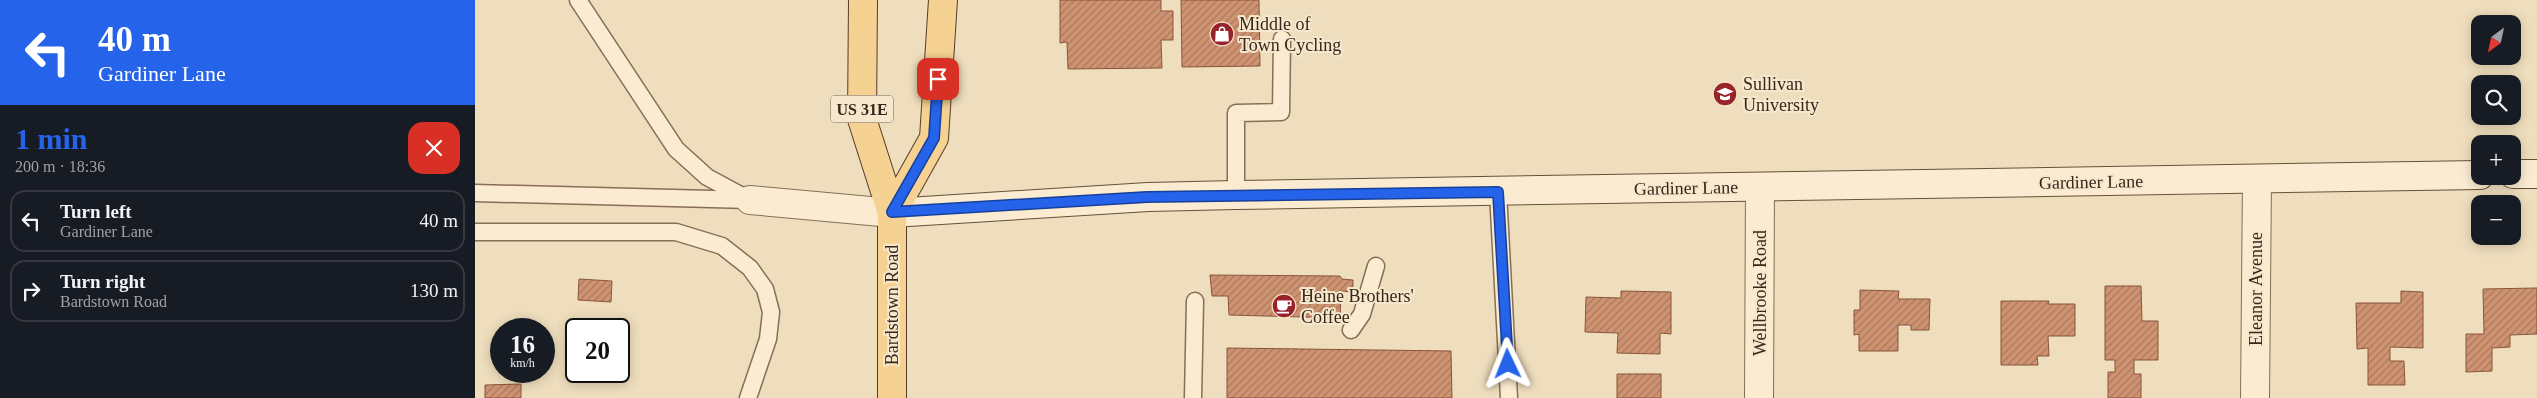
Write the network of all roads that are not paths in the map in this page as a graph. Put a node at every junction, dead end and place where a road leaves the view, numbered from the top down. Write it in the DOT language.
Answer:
graph roads {
  1 [pos="578,0"];
  2 [pos="863,0"];
  3 [pos="943,0"];
  4 [pos="1282,39"];
  5 [pos="2521,174"];
  6 [pos="2537,174"];
  7 [pos="2471,175"];
  8 [pos="2257,179"];
  9 [pos="1760,187"];
  10 [pos="1498,192"];
  11 [pos="475,193"];
  12 [pos="1235,195"];
  13 [pos="750,200"];
  14 [pos="892,212"];
  15 [pos="475,232"];
  16 [pos="1376,266"];
  17 [pos="1195,301"];
  18 [pos="1351,330"];
  19 [pos="748,398"];
  20 [pos="893,398"];
  21 [pos="1193,398"];
  22 [pos="1509,398"];
  23 [pos="1759,398"];
  24 [pos="2255,398"];
  1 -- 13 [label="lane"];
  2 -- 14 [label="main road, Bardstown Road / US 31E"];
  3 -- 14 [label="main road, Bardstown Road / US 31E"];
  4 -- 12 [label="lane"];
  5 -- 6 [label="main road"];
  7 -- 8 [label="main road, Gardiner Lane"];
  8 -- 9 [label="main road, Gardiner Lane"];
  8 -- 24 [label="main road, Eleanor Avenue"];
  9 -- 10 [label="main road, Gardiner Lane"];
  9 -- 23 [label="main road, Wellbrooke Road"];
  10 -- 12 [label="main road, Gardiner Lane"];
  10 -- 22 [label="lane"];
  11 -- 13 [label="lane"];
  12 -- 14 [label="main road, Gardiner Lane"];
  13 -- 14 [label="main road"];
  14 -- 20 [label="main road, Bardstown Road / US 31E"];
  15 -- 19 [label="lane"];
  16 -- 18 [label="lane"];
  17 -- 21 [label="lane"];
}
